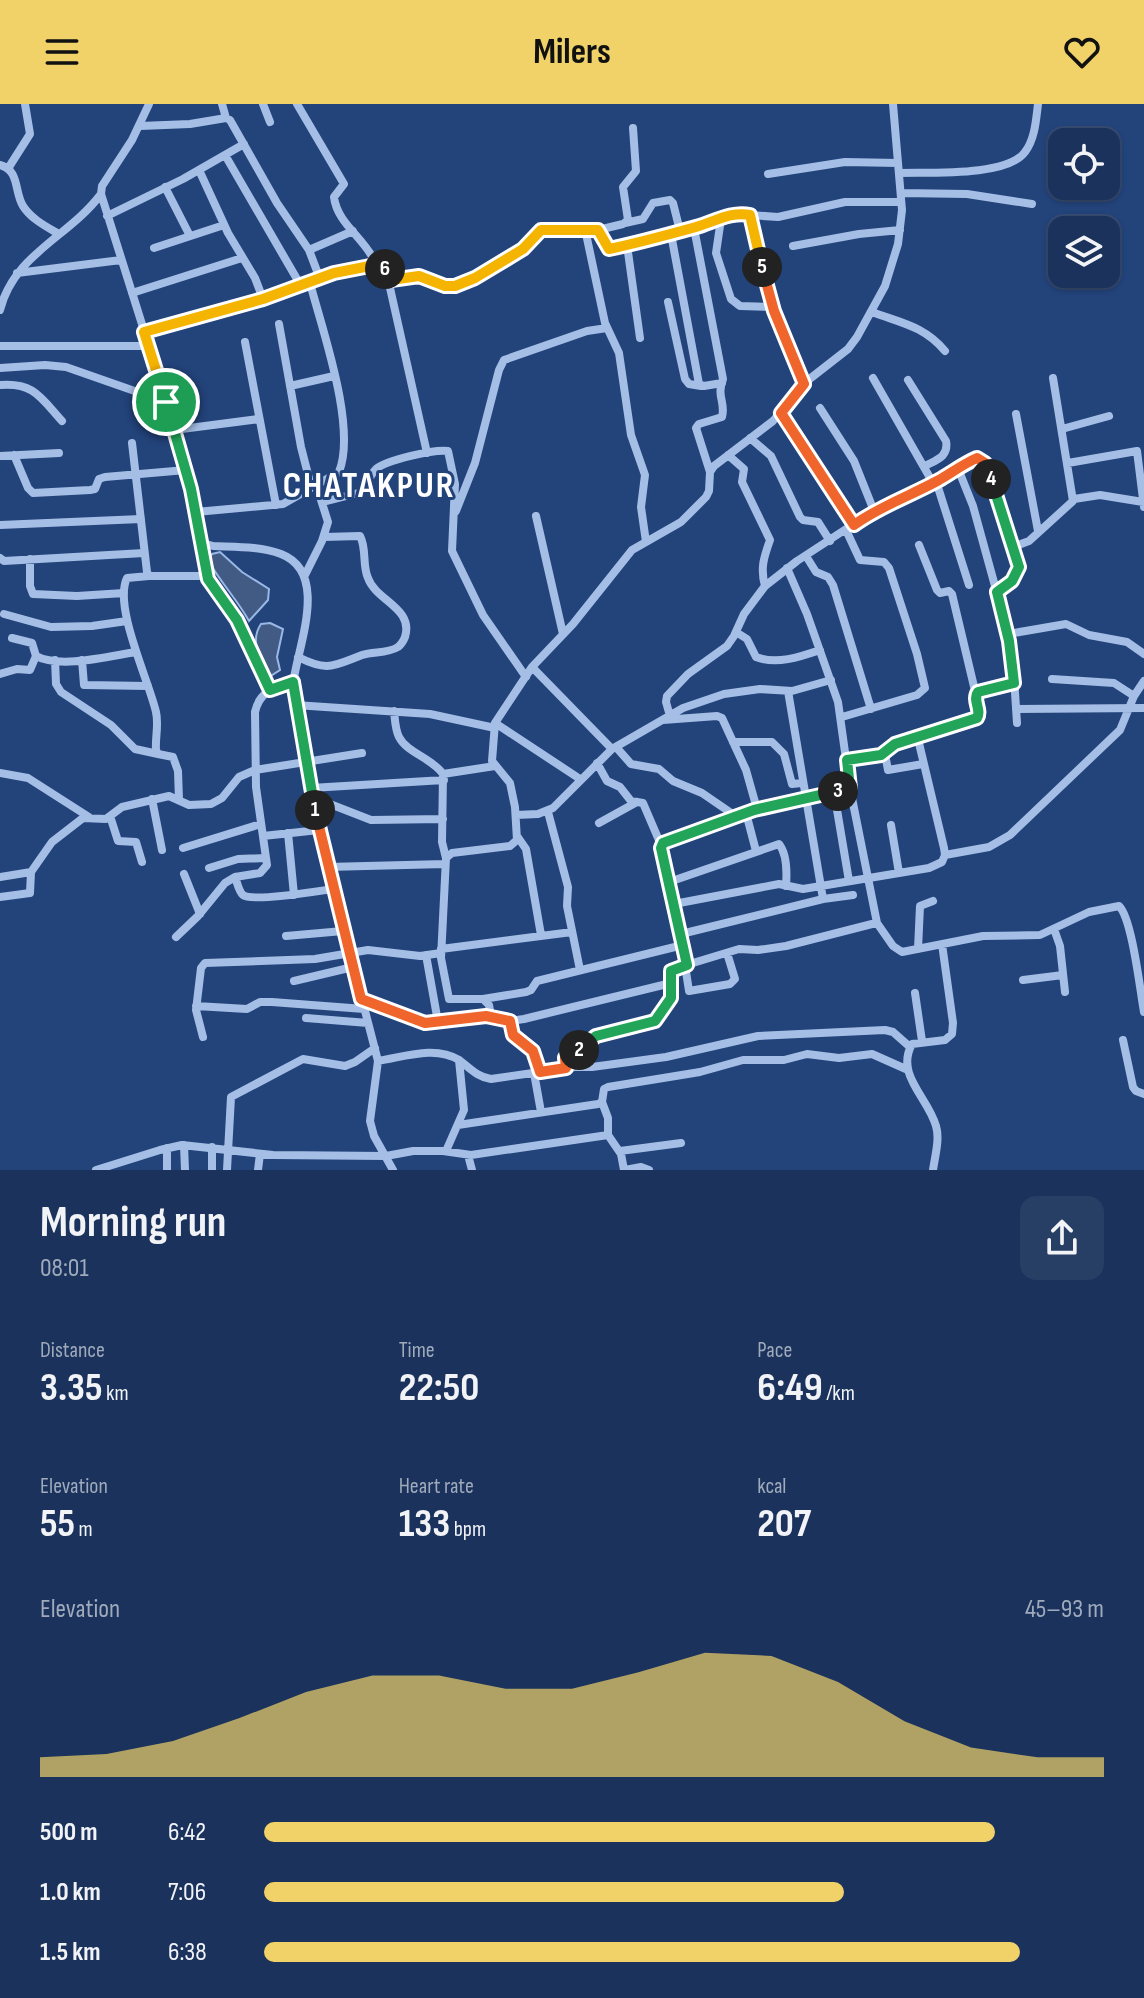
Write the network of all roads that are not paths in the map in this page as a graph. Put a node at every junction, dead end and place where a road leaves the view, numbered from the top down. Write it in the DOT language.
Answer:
graph roads {
  1 [pos="25,104"];
  2 [pos="149,104"];
  3 [pos="222,104"];
  4 [pos="263,104"];
  5 [pos="297,104"];
  6 [pos="893,104"];
  7 [pos="1038,104"];
  8 [pos="226,118"];
  9 [pos="270,122"];
  10 [pos="140,126"];
  11 [pos="633,128"];
  12 [pos="244,144"];
  13 [pos="225,155"];
  14 [pos="4,166"];
  15 [pos="899,168"];
  16 [pos="199,170"];
  17 [pos="768,174"];
  18 [pos="165,187"];
  19 [pos="101,194"];
  20 [pos="901,198"];
  21 [pos="1032,204"];
  22 [pos="750,215"];
  23 [pos="107,216"];
  24 [pos="721,219"];
  25 [pos="625,223"];
  26 [pos="224,225"];
  27 [pos="694,228"];
  28 [pos="585,229"];
  29 [pos="598,230"];
  30 [pos="900,230"];
  31 [pos="353,231"];
  32 [pos="675,233"];
  33 [pos="59,234"];
  34 [pos="190,236"];
  35 [pos="627,245"];
  36 [pos="793,246"];
  37 [pos="154,248"];
  38 [pos="309,250"];
  39 [pos="242,258"];
  40 [pos="121,260"];
  41 [pos="376,264"];
  42 [pos="17,273"];
  43 [pos="388,279"];
  44 [pos="310,282"];
  45 [pos="2,293"];
  46 [pos="132,293"];
  47 [pos="263,299"];
  48 [pos="668,302"];
  49 [pos="773,307"];
  50 [pos="0,310"];
  51 [pos="872,312"];
  52 [pos="279,324"];
  53 [pos="607,328"];
  54 [pos="144,332"];
  55 [pos="640,338"];
  56 [pos="245,342"];
  57 [pos="0,346"];
  58 [pos="149,346"];
  59 [pos="945,351"];
  60 [pos="0,368"];
  61 [pos="334,376"];
  62 [pos="873,378"];
  63 [pos="1053,378"];
  64 [pos="908,380"];
  65 [pos="722,383"];
  66 [pos="804,384"];
  67 [pos="0,385"];
  68 [pos="290,386"];
  69 [pos="701,386"];
  70 [pos="166,402"];
  71 [pos="820,408"];
  72 [pos="781,413"];
  73 [pos="1016,414"];
  74 [pos="1109,416"];
  75 [pos="259,419"];
  76 [pos="62,421"];
  77 [pos="1062,429"];
  78 [pos="174,430"];
  79 [pos="750,438"];
  80 [pos="132,443"];
  81 [pos="1140,449"];
  82 [pos="59,453"];
  83 [pos="427,453"];
  84 [pos="14,455"];
  85 [pos="728,455"];
  86 [pos="0,456"];
  87 [pos="1068,463"];
  88 [pos="925,466"];
  89 [pos="186,470"];
  90 [pos="959,471"];
  91 [pos="710,472"];
  92 [pos="136,475"];
  93 [pos="935,482"];
  94 [pos="313,485"];
  95 [pos="1074,499"];
  96 [pos="323,502"];
  97 [pos="1143,504"];
  98 [pos="276,505"];
  99 [pos="874,511"];
  100 [pos="196,512"];
  101 [pos="536,516"];
  102 [pos="141,519"];
  103 [pos="453,519"];
  104 [pos="0,525"];
  105 [pos="850,528"];
  106 [pos="1038,531"];
  107 [pos="201,536"];
  108 [pos="324,537"];
  109 [pos="830,541"];
  110 [pos="646,542"];
  111 [pos="919,545"];
  112 [pos="1013,547"];
  113 [pos="144,553"];
  114 [pos="806,556"];
  115 [pos="0,558"];
  116 [pos="30,559"];
  117 [pos="787,568"];
  118 [pos="305,575"];
  119 [pos="149,576"];
  120 [pos="207,576"];
  121 [pos="969,585"];
  122 [pos="765,586"];
  123 [pos="997,592"];
  124 [pos="124,593"];
  125 [pos="4,614"];
  126 [pos="127,621"];
  127 [pos="736,632"];
  128 [pos="563,634"];
  129 [pos="1008,634"];
  130 [pos="12,638"];
  131 [pos="820,650"];
  132 [pos="136,652"];
  133 [pos="1144,654"];
  134 [pos="36,656"];
  135 [pos="298,657"];
  136 [pos="55,660"];
  137 [pos="82,660"];
  138 [pos="532,667"];
  139 [pos="0,674"];
  140 [pos="526,677"];
  141 [pos="1052,679"];
  142 [pos="831,680"];
  143 [pos="1144,681"];
  144 [pos="293,682"];
  145 [pos="1014,683"];
  146 [pos="148,686"];
  147 [pos="270,690"];
  148 [pos="788,691"];
  149 [pos="976,695"];
  150 [pos="1134,696"];
  151 [pos="295,705"];
  152 [pos="1130,708"];
  153 [pos="1144,708"];
  154 [pos="871,709"];
  155 [pos="1016,709"];
  156 [pos="394,711"];
  157 [pos="842,717"];
  158 [pos="666,718"];
  159 [pos="1017,723"];
  160 [pos="495,726"];
  161 [pos="919,737"];
  162 [pos="733,742"];
  163 [pos="614,748"];
  164 [pos="362,753"];
  165 [pos="158,754"];
  166 [pos="885,754"];
  167 [pos="306,760"];
  168 [pos="847,760"];
  169 [pos="597,763"];
  170 [pos="923,764"];
  171 [pos="495,766"];
  172 [pos="255,770"];
  173 [pos="0,773"];
  174 [pos="443,777"];
  175 [pos="580,779"];
  176 [pos="802,783"];
  177 [pos="850,788"];
  178 [pos="312,792"];
  179 [pos="834,792"];
  180 [pos="805,798"];
  181 [pos="152,799"];
  182 [pos="179,800"];
  183 [pos="638,801"];
  184 [pos="757,809"];
  185 [pos="548,812"];
  186 [pos="516,815"];
  187 [pos="742,815"];
  188 [pos="110,816"];
  189 [pos="89,817"];
  190 [pos="443,819"];
  191 [pos="599,823"];
  192 [pos="261,824"];
  193 [pos="891,825"];
  194 [pos="319,830"];
  195 [pos="288,833"];
  196 [pos="263,836"];
  197 [pos="517,836"];
  198 [pos="661,845"];
  199 [pos="183,848"];
  200 [pos="162,850"];
  201 [pos="756,851"];
  202 [pos="945,855"];
  203 [pos="266,858"];
  204 [pos="446,861"];
  205 [pos="142,862"];
  206 [pos="327,867"];
  207 [pos="209,868"];
  208 [pos="31,872"];
  209 [pos="899,873"];
  210 [pos="184,874"];
  211 [pos="0,877"];
  212 [pos="235,877"];
  213 [pos="867,878"];
  214 [pos="849,881"];
  215 [pos="669,882"];
  216 [pos="786,886"];
  217 [pos="821,886"];
  218 [pos="333,889"];
  219 [pos="294,895"];
  220 [pos="853,895"];
  221 [pos="0,897"];
  222 [pos="823,899"];
  223 [pos="933,901"];
  224 [pos="674,904"];
  225 [pos="200,914"];
  226 [pos="877,923"];
  227 [pos="1054,929"];
  228 [pos="343,931"];
  229 [pos="572,932"];
  230 [pos="681,934"];
  231 [pos="541,935"];
  232 [pos="286,936"];
  233 [pos="1144,936"];
  234 [pos="176,937"];
  235 [pos="1131,938"];
  236 [pos="942,944"];
  237 [pos="683,945"];
  238 [pos="918,949"];
  239 [pos="441,951"];
  240 [pos="727,953"];
  241 [pos="349,954"];
  242 [pos="426,955"];
  243 [pos="686,965"];
  244 [pos="353,967"];
  245 [pos="580,970"];
  246 [pos="1063,975"];
  247 [pos="1023,980"];
  248 [pos="294,981"];
  249 [pos="669,982"];
  250 [pos="1065,992"];
  251 [pos="915,993"];
  252 [pos="361,999"];
  253 [pos="483,999"];
  254 [pos="196,1006"];
  255 [pos="364,1009"];
  256 [pos="1144,1012"];
  257 [pos="491,1016"];
  258 [pos="306,1018"];
  259 [pos="510,1021"];
  260 [pos="438,1022"];
  261 [pos="368,1023"];
  262 [pos="203,1037"];
  263 [pos="1123,1040"];
  264 [pos="922,1041"];
  265 [pos="910,1047"];
  266 [pos="375,1048"];
  267 [pos="459,1060"];
  268 [pos="378,1061"];
  269 [pos="566,1068"];
  270 [pos="908,1070"];
  271 [pos="537,1072"];
  272 [pos="1144,1094"];
  273 [pos="602,1102"];
  274 [pos="541,1112"];
  275 [pos="458,1125"];
  276 [pos="608,1135"];
  277 [pos="681,1143"];
  278 [pos="184,1145"];
  279 [pos="212,1147"];
  280 [pos="167,1148"];
  281 [pos="228,1149"];
  282 [pos="446,1151"];
  283 [pos="620,1151"];
  284 [pos="260,1154"];
  285 [pos="468,1155"];
  286 [pos="386,1156"];
  287 [pos="123,1166"];
  288 [pos="102,1169"];
  289 [pos="167,1170"];
  290 [pos="185,1170"];
  291 [pos="212,1170"];
  292 [pos="227,1170"];
  293 [pos="258,1170"];
  294 [pos="393,1170"];
  295 [pos="472,1170"];
  296 [pos="624,1170"];
  297 [pos="649,1170"];
  298 [pos="933,1170"];
  1 -- 14 [label="street"];
  2 -- 10 [label="street"];
  3 -- 8 [label="street"];
  4 -- 9 [label="street"];
  5 -- 31 [label="street"];
  6 -- 15 [label="street"];
  7 -- 15 [label="street"];
  8 -- 10 [label="street"];
  8 -- 12 [label="street"];
  10 -- 19 [label="street"];
  11 -- 25 [label="street"];
  12 -- 13 [label="street"];
  12 -- 38 [label="street"];
  13 -- 16 [label="street"];
  13 -- 44 [label="street"];
  14 -- 33 [label="street"];
  15 -- 17 [label="street"];
  15 -- 20 [label="street"];
  16 -- 18 [label="street"];
  16 -- 26 [label="street"];
  18 -- 23 [label="street"];
  18 -- 34 [label="street"];
  19 -- 23 [label="street"];
  19 -- 33 [label="street"];
  20 -- 21 [label="street"];
  20 -- 22 [label="street"];
  20 -- 30 [label="street"];
  22 -- 24 [label="street"];
  22 -- 49 [label="street"];
  23 -- 40 [label="street"];
  24 -- 27 [label="street"];
  24 -- 49 [label="street"];
  25 -- 29 [label="street"];
  25 -- 32 [label="street"];
  26 -- 34 [label="street"];
  26 -- 39 [label="street"];
  27 -- 32 [label="street"];
  27 -- 65 [label="street"];
  28 -- 29 [label="street"];
  28 -- 43 [label="street"];
  28 -- 53 [label="street"];
  29 -- 35 [label="street"];
  30 -- 36 [label="street"];
  30 -- 51 [label="street"];
  31 -- 38 [label="street"];
  31 -- 41 [label="street"];
  32 -- 35 [label="street"];
  32 -- 69 [label="street"];
  33 -- 42 [label="street"];
  34 -- 37 [label="street"];
  35 -- 55 [label="street"];
  38 -- 44 [label="street"];
  39 -- 46 [label="street"];
  39 -- 47 [label="street"];
  40 -- 42 [label="street"];
  40 -- 46 [label="street"];
  41 -- 43 [label="street"];
  41 -- 44 [label="street"];
  42 -- 45 [label="street"];
  43 -- 83 [label="street"];
  44 -- 47 [label="street"];
  44 -- 61 [label="street"];
  45 -- 50 [label="street"];
  46 -- 54 [label="street"];
  47 -- 54 [label="street"];
  48 -- 69 [label="street"];
  49 -- 66 [label="street"];
  51 -- 59 [label="street"];
  51 -- 66 [label="street"];
  52 -- 68 [label="street"];
  53 -- 103 [label="street"];
  53 -- 110 [label="street"];
  54 -- 58 [label="street"];
  56 -- 75 [label="street"];
  57 -- 58 [label="street"];
  58 -- 70 [label="street"];
  60 -- 70 [label="street"];
  61 -- 68 [label="street"];
  61 -- 94 [label="street"];
  62 -- 88 [label="street"];
  63 -- 77 [label="street"];
  64 -- 88 [label="street"];
  65 -- 69 [label="street"];
  65 -- 91 [label="street"];
  66 -- 72 [label="street"];
  67 -- 76 [label="street"];
  68 -- 94 [label="street"];
  70 -- 78 [label="street"];
  71 -- 99 [label="street"];
  72 -- 79 [label="street"];
  72 -- 105 [label="street"];
  73 -- 106 [label="street"];
  74 -- 77 [label="street"];
  75 -- 78 [label="street"];
  75 -- 98 [label="street"];
  77 -- 87 [label="street"];
  78 -- 89 [label="street"];
  79 -- 85 [label="street"];
  79 -- 109 [label="street"];
  80 -- 92 [label="street"];
  81 -- 87 [label="street"];
  81 -- 97 [label="street"];
  82 -- 84 [label="street"];
  83 -- 96 [label="street"];
  83 -- 103 [label="street"];
  84 -- 86 [label="street"];
  84 -- 92 [label="street"];
  85 -- 91 [label="street"];
  85 -- 122 [label="street"];
  87 -- 95 [label="street"];
  88 -- 93 [label="street"];
  89 -- 92 [label="street"];
  89 -- 100 [label="street"];
  90 -- 93 [label="street"];
  90 -- 112 [label="street"];
  90 -- 123 [label="street"];
  91 -- 110 [label="street"];
  92 -- 102 [label="street"];
  93 -- 99 [label="street"];
  93 -- 121 [label="street"];
  94 -- 96 [label="street"];
  94 -- 98 [label="street"];
  95 -- 97 [label="street"];
  95 -- 106 [label="street"];
  96 -- 108 [label="street"];
  98 -- 100 [label="street"];
  99 -- 105 [label="street"];
  100 -- 107 [label="street"];
  101 -- 128 [label="street"];
  102 -- 104 [label="street"];
  102 -- 113 [label="street"];
  103 -- 140 [label="street"];
  105 -- 109 [label="street"];
  105 -- 154 [label="street"];
  106 -- 112 [label="street"];
  107 -- 118 [label="street"];
  107 -- 120 [label="street"];
  108 -- 118 [label="street"];
  108 -- 135 [label="street"];
  109 -- 114 [label="street"];
  110 -- 128 [label="street"];
  111 -- 149 [label="street"];
  112 -- 123 [label="street"];
  113 -- 116 [label="street"];
  113 -- 119 [label="street"];
  114 -- 117 [label="street"];
  114 -- 154 [label="street"];
  115 -- 116 [label="street"];
  116 -- 124 [label="street"];
  117 -- 122 [label="street"];
  117 -- 131 [label="street"];
  118 -- 135 [label="street"];
  119 -- 120 [label="street"];
  119 -- 124 [label="street"];
  120 -- 147 [label="street"];
  122 -- 127 [label="street"];
  123 -- 129 [label="street"];
  124 -- 126 [label="street"];
  125 -- 126 [label="street"];
  126 -- 132 [label="street"];
  127 -- 131 [label="street"];
  127 -- 158 [label="street"];
  128 -- 138 [label="street"];
  129 -- 133 [label="street"];
  129 -- 145 [label="street"];
  130 -- 134 [label="street"];
  131 -- 142 [label="street"];
  132 -- 137 [label="street"];
  132 -- 146 [label="street"];
  134 -- 136 [label="street"];
  134 -- 139 [label="street"];
  135 -- 144 [label="street"];
  136 -- 137 [label="street"];
  136 -- 165 [label="street"];
  137 -- 146 [label="street"];
  138 -- 140 [label="street"];
  138 -- 163 [label="street"];
  140 -- 160 [label="street"];
  141 -- 150 [label="street"];
  142 -- 148 [label="street"];
  142 -- 157 [label="street"];
  143 -- 150 [label="street"];
  144 -- 147 [label="street"];
  144 -- 151 [label="street"];
  145 -- 149 [label="street"];
  145 -- 155 [label="street"];
  146 -- 165 [label="street"];
  147 -- 172 [label="street"];
  148 -- 158 [label="street"];
  148 -- 176 [label="street"];
  149 -- 161 [label="street"];
  150 -- 152 [label="street"];
  151 -- 156 [label="street"];
  151 -- 167 [label="street"];
  152 -- 153 [label="street"];
  152 -- 155 [label="street"];
  152 -- 202 [label="street"];
  154 -- 157 [label="street"];
  155 -- 159 [label="street"];
  156 -- 160 [label="street"];
  156 -- 174 [label="street"];
  157 -- 168 [label="street"];
  158 -- 162 [label="street"];
  158 -- 163 [label="street"];
  160 -- 171 [label="street"];
  160 -- 175 [label="street"];
  161 -- 166 [label="street"];
  161 -- 170 [label="street"];
  162 -- 176 [label="street"];
  162 -- 184 [label="street"];
  163 -- 169 [label="street"];
  163 -- 187 [label="street"];
  164 -- 167 [label="street"];
  165 -- 182 [label="street"];
  166 -- 168 [label="street"];
  166 -- 170 [label="street"];
  167 -- 172 [label="street"];
  167 -- 178 [label="street"];
  168 -- 177 [label="street"];
  169 -- 175 [label="street"];
  169 -- 183 [label="street"];
  170 -- 202 [label="street"];
  171 -- 174 [label="street"];
  171 -- 186 [label="street"];
  172 -- 182 [label="street"];
  172 -- 192 [label="street"];
  173 -- 189 [label="street"];
  174 -- 178 [label="street"];
  174 -- 190 [label="street"];
  175 -- 185 [label="street"];
  176 -- 180 [label="street"];
  177 -- 179 [label="street"];
  177 -- 213 [label="street"];
  178 -- 190 [label="street"];
  178 -- 194 [label="street"];
  179 -- 180 [label="street"];
  179 -- 214 [label="street"];
  180 -- 184 [label="street"];
  180 -- 217 [label="street"];
  181 -- 182 [label="street"];
  181 -- 188 [label="street"];
  181 -- 200 [label="street"];
  183 -- 191 [label="street"];
  183 -- 198 [label="street"];
  184 -- 187 [label="street"];
  185 -- 186 [label="street"];
  185 -- 229 [label="street"];
  186 -- 197 [label="street"];
  187 -- 198 [label="street"];
  187 -- 201 [label="street"];
  188 -- 189 [label="street"];
  188 -- 205 [label="street"];
  189 -- 208 [label="street"];
  190 -- 204 [label="street"];
  192 -- 196 [label="street"];
  192 -- 199 [label="street"];
  193 -- 209 [label="street"];
  194 -- 195 [label="street"];
  194 -- 206 [label="street"];
  195 -- 196 [label="street"];
  195 -- 219 [label="street"];
  196 -- 203 [label="street"];
  197 -- 204 [label="street"];
  197 -- 231 [label="street"];
  198 -- 215 [label="street"];
  201 -- 215 [label="street"];
  201 -- 216 [label="street"];
  202 -- 209 [label="street"];
  203 -- 207 [label="street"];
  203 -- 212 [label="street"];
  204 -- 206 [label="street"];
  204 -- 239 [label="street"];
  206 -- 218 [label="street"];
  208 -- 211 [label="street"];
  208 -- 221 [label="street"];
  209 -- 213 [label="street"];
  210 -- 225 [label="street"];
  212 -- 219 [label="street"];
  212 -- 225 [label="street"];
  213 -- 214 [label="street"];
  213 -- 226 [label="street"];
  214 -- 217 [label="street"];
  215 -- 224 [label="street"];
  216 -- 217 [label="street"];
  216 -- 224 [label="street"];
  217 -- 222 [label="street"];
  218 -- 219 [label="street"];
  218 -- 228 [label="street"];
  220 -- 222 [label="street"];
  222 -- 230 [label="street"];
  223 -- 238 [label="street"];
  224 -- 230 [label="street"];
  225 -- 234 [label="street"];
  226 -- 238 [label="street"];
  226 -- 240 [label="street"];
  227 -- 235 [label="street"];
  227 -- 236 [label="street"];
  227 -- 246 [label="street"];
  228 -- 232 [label="street"];
  228 -- 241 [label="street"];
  229 -- 231 [label="street"];
  229 -- 245 [label="street"];
  230 -- 237 [label="street"];
  231 -- 239 [label="street"];
  233 -- 235 [label="street"];
  235 -- 256 [label="street"];
  236 -- 238 [label="street"];
  236 -- 264 [label="street"];
  237 -- 243 [label="street"];
  237 -- 245 [label="street"];
  239 -- 242 [label="street"];
  239 -- 253 [label="street"];
  240 -- 243 [label="street"];
  240 -- 243 [label="street"];
  241 -- 242 [label="street"];
  241 -- 244 [label="street"];
  241 -- 254 [label="street"];
  242 -- 260 [label="street"];
  243 -- 249 [label="street"];
  244 -- 248 [label="street"];
  244 -- 252 [label="street"];
  245 -- 253 [label="street"];
  246 -- 247 [label="street"];
  246 -- 250 [label="street"];
  249 -- 259 [label="street"];
  249 -- 269 [label="street"];
  251 -- 264 [label="street"];
  252 -- 255 [label="street"];
  252 -- 260 [label="street"];
  253 -- 257 [label="street"];
  254 -- 255 [label="street"];
  254 -- 262 [label="street"];
  255 -- 261 [label="street"];
  257 -- 259 [label="street"];
  257 -- 260 [label="street"];
  258 -- 261 [label="street"];
  259 -- 271 [label="street"];
  261 -- 266 [label="street"];
  263 -- 272 [label="street"];
  264 -- 265 [label="street"];
  265 -- 269 [label="street"];
  265 -- 270 [label="street"];
  266 -- 268 [label="street"];
  266 -- 281 [label="street"];
  267 -- 268 [label="street"];
  267 -- 271 [label="street"];
  267 -- 275 [label="street"];
  268 -- 286 [label="street"];
  269 -- 271 [label="street"];
  270 -- 273 [label="street"];
  270 -- 298 [label="street"];
  271 -- 274 [label="street"];
  273 -- 274 [label="street"];
  273 -- 276 [label="street"];
  274 -- 275 [label="street"];
  275 -- 282 [label="street"];
  276 -- 283 [label="street"];
  276 -- 285 [label="street"];
  277 -- 283 [label="street"];
  278 -- 279 [label="street"];
  278 -- 280 [label="street"];
  278 -- 290 [label="street"];
  279 -- 281 [label="street"];
  279 -- 291 [label="street"];
  280 -- 287 [label="street"];
  280 -- 289 [label="street"];
  281 -- 284 [label="street"];
  281 -- 292 [label="street"];
  282 -- 285 [label="street"];
  282 -- 286 [label="street"];
  283 -- 296 [label="street"];
  284 -- 286 [label="street"];
  284 -- 293 [label="street"];
  285 -- 295 [label="street"];
  286 -- 294 [label="street"];
  287 -- 288 [label="street"];
  296 -- 297 [label="street"];
}
